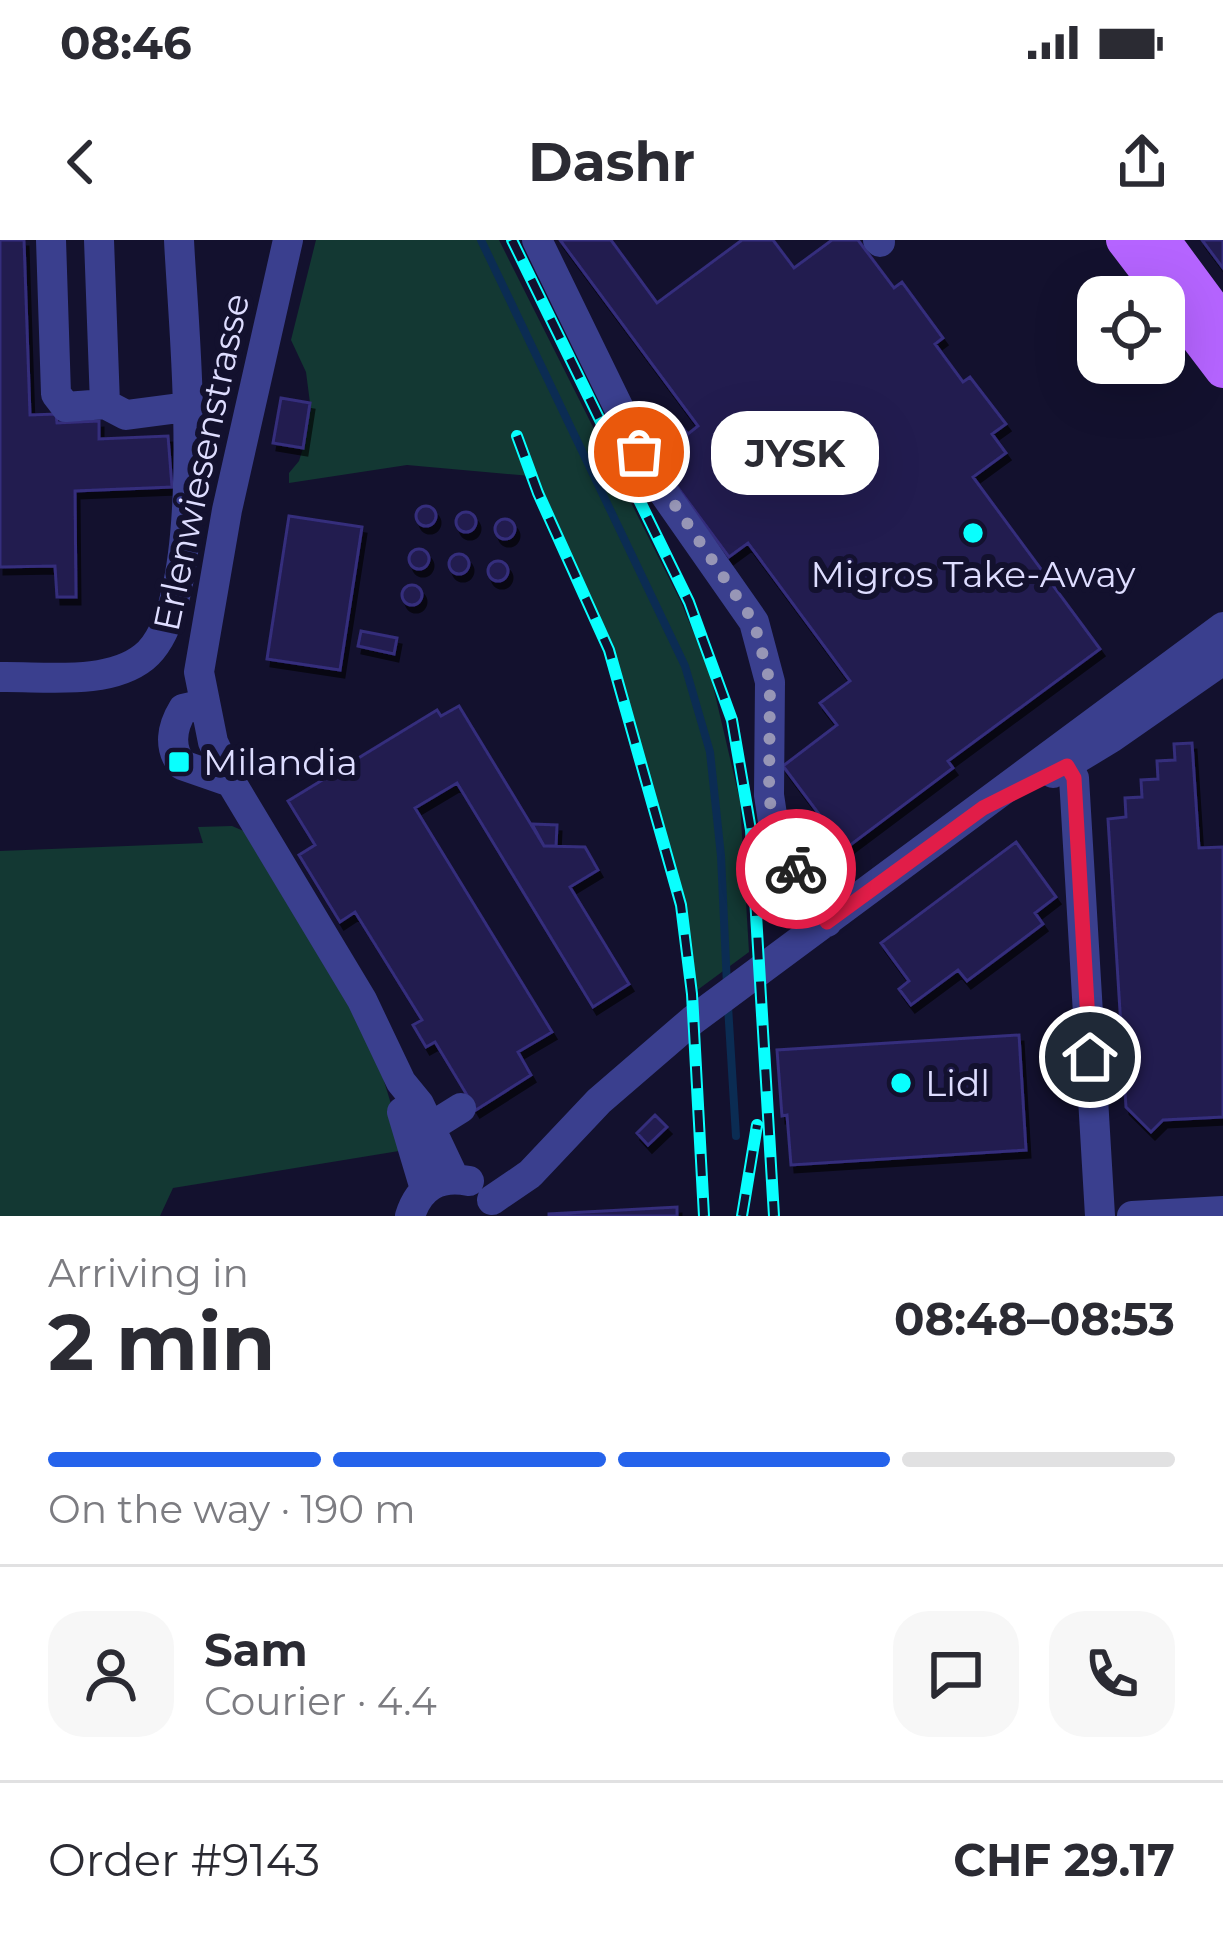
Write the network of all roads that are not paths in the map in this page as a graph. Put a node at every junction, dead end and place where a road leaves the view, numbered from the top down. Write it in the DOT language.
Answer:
graph roads {
  1 [pos="51,240"];
  2 [pos="99,240"];
  3 [pos="179,240"];
  4 [pos="288,240"];
  5 [pos="537,240"];
  6 [pos="1124,240"];
  7 [pos="1162,240"];
  8 [pos="1223,323"];
  9 [pos="1223,370"];
  10 [pos="105,404"];
  11 [pos="187,407"];
  12 [pos="1223,627"];
  13 [pos="1223,660"];
  14 [pos="0,677"];
  15 [pos="1087,725"];
  16 [pos="1067,766"];
  17 [pos="983,808"];
  18 [pos="827,922"];
  19 [pos="400,1082"];
  20 [pos="461,1108"];
  21 [pos="429,1128"];
  22 [pos="430,1194"];
  23 [pos="495,1208"];
  24 [pos="1223,1211"];
  25 [pos="1100,1216"];
  26 [pos="1132,1216"];
  1 -- 10 [label="street"];
  2 -- 10 [label="street"];
  3 -- 11 [label="street"];
  4 -- 19 [label="street, Erlenwiesenstrasse"];
  5 -- 18 [label="street"];
  6 -- 9 [label="main road"];
  7 -- 8 [label="main road"];
  10 -- 11 [label="street"];
  11 -- 14 [label="street"];
  12 -- 15 [label="street"];
  13 -- 16 [label="street"];
  15 -- 16 [label="street"];
  15 -- 17 [label="street"];
  16 -- 17 [label="street"];
  16 -- 25 [label="street"];
  17 -- 18 [label="street"];
  18 -- 23 [label="street"];
  19 -- 21 [label="street, Erlenwiesenstrasse"];
  19 -- 22 [label="street, Erlenwiesenstrasse"];
  20 -- 21 [label="street"];
  21 -- 22 [label="street, Erlenwiesenstrasse"];
  22 -- 23 [label="street"];
  24 -- 26 [label="street"];
}
